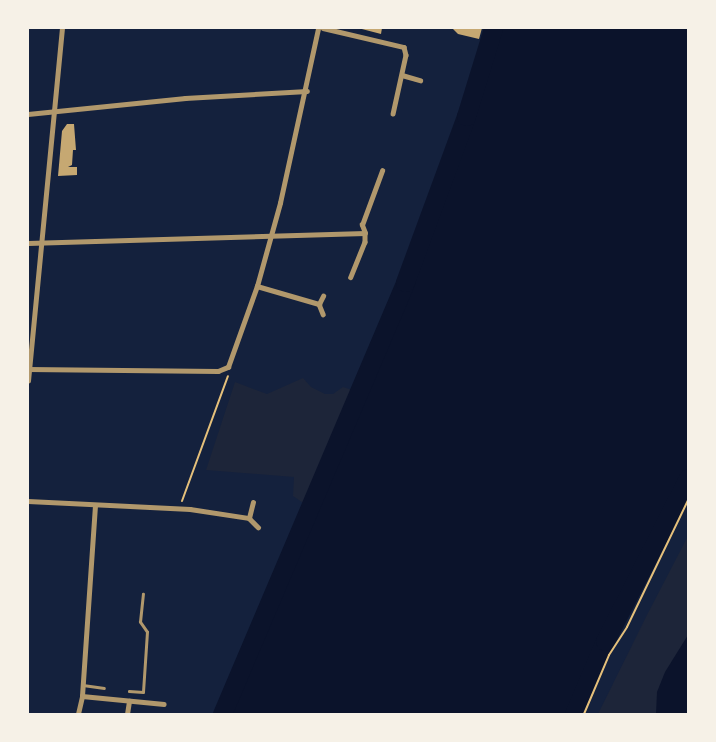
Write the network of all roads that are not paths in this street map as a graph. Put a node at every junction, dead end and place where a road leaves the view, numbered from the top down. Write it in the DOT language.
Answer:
graph roads {
  1 [pos="62,28"];
  2 [pos="318,28"];
  3 [pos="323,28"];
  4 [pos="402,75"];
  5 [pos="420,80"];
  6 [pos="307,91"];
  7 [pos="54,111"];
  8 [pos="28,114"];
  9 [pos="393,114"];
  10 [pos="382,171"];
  11 [pos="365,233"];
  12 [pos="272,234"];
  13 [pos="28,243"];
  14 [pos="42,243"];
  15 [pos="351,277"];
  16 [pos="257,286"];
  17 [pos="322,296"];
  18 [pos="319,304"];
  19 [pos="323,314"];
  20 [pos="28,369"];
  21 [pos="28,381"];
  22 [pos="28,501"];
  23 [pos="253,502"];
  24 [pos="95,505"];
  25 [pos="249,518"];
  26 [pos="258,527"];
  27 [pos="143,594"];
  28 [pos="83,685"];
  29 [pos="104,688"];
  30 [pos="129,691"];
  31 [pos="82,696"];
  32 [pos="129,701"];
  33 [pos="164,704"];
  34 [pos="78,714"];
  35 [pos="126,714"];
  1 -- 7 [label="street"];
  2 -- 6 [label="street"];
  3 -- 4 [label="street"];
  4 -- 5 [label="street"];
  4 -- 9 [label="street"];
  6 -- 7 [label="street"];
  6 -- 12 [label="street"];
  7 -- 8 [label="street"];
  7 -- 14 [label="street"];
  10 -- 11 [label="street"];
  11 -- 12 [label="street"];
  11 -- 15 [label="street"];
  12 -- 14 [label="street"];
  12 -- 16 [label="street"];
  13 -- 14 [label="street"];
  14 -- 20 [label="street"];
  16 -- 18 [label="street"];
  16 -- 20 [label="street"];
  17 -- 18 [label="street"];
  18 -- 19 [label="street"];
  20 -- 21 [label="street"];
  22 -- 24 [label="street"];
  23 -- 25 [label="street"];
  24 -- 25 [label="street"];
  24 -- 28 [label="street"];
  25 -- 26 [label="street"];
  27 -- 30 [label="lane"];
  28 -- 29 [label="lane"];
  28 -- 31 [label="street"];
  31 -- 32 [label="street"];
  31 -- 34 [label="street"];
  32 -- 33 [label="street"];
  32 -- 35 [label="street"];
}
